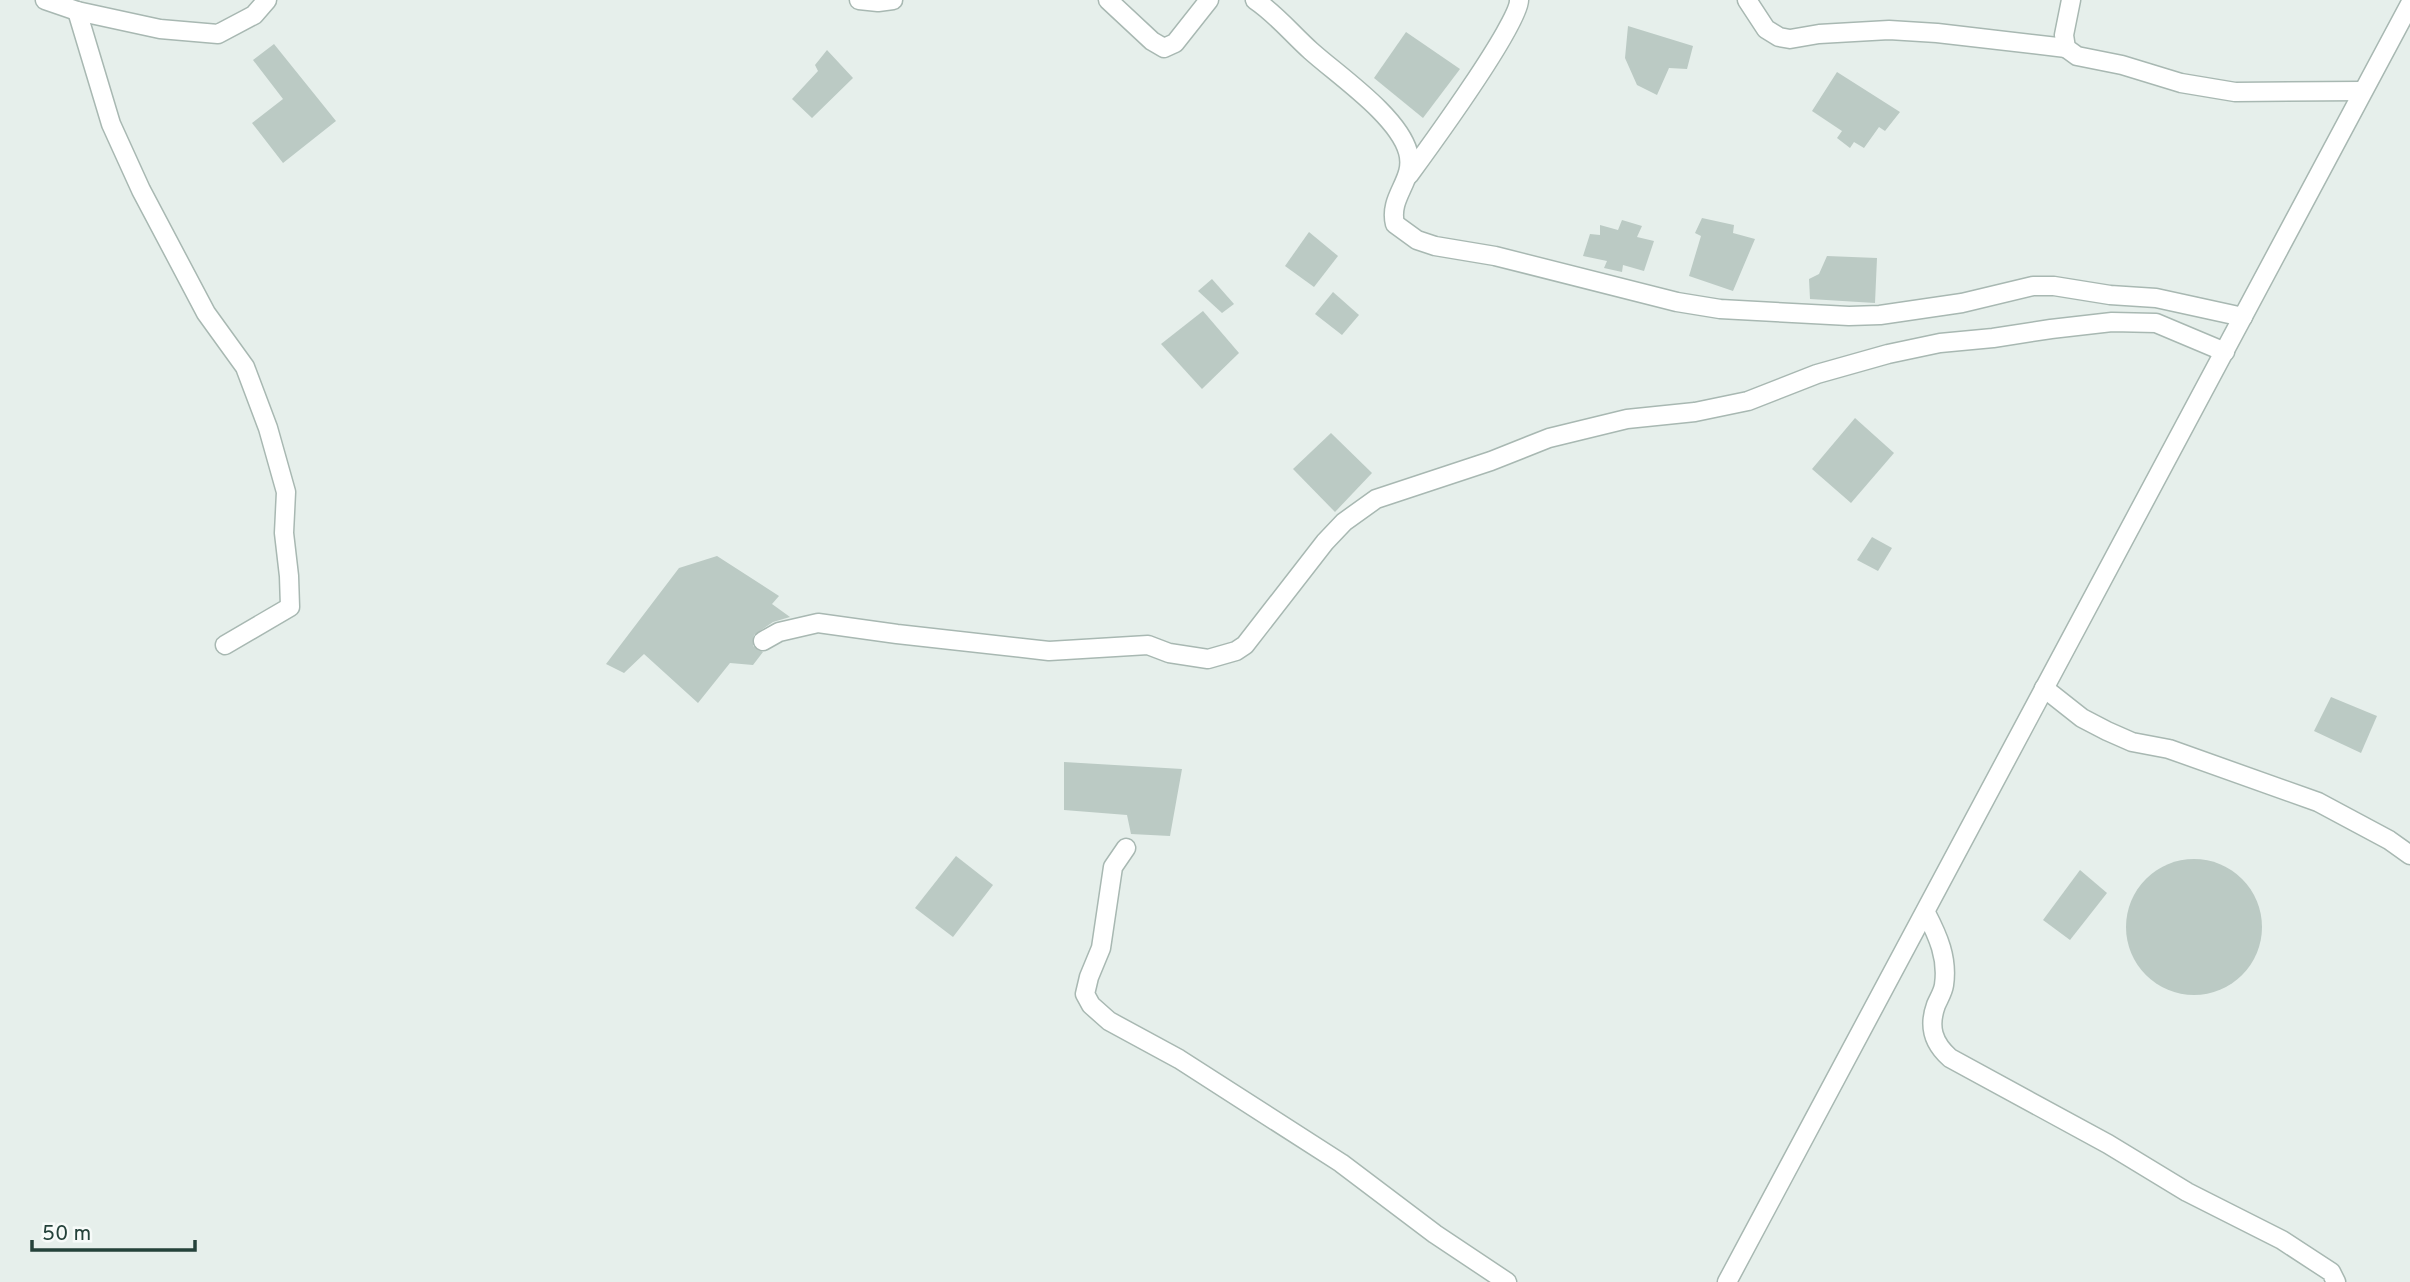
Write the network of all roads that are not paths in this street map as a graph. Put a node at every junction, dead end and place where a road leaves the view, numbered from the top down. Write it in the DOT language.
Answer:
graph roads {
  1 [pos="45,0"];
  2 [pos="267,0"];
  3 [pos="859,0"];
  4 [pos="893,0"];
  5 [pos="1108,0"];
  6 [pos="1209,0"];
  7 [pos="1255,0"];
  8 [pos="1519,0"];
  9 [pos="1747,0"];
  10 [pos="2071,0"];
  11 [pos="2410,4"];
  12 [pos="77,11"];
  13 [pos="2066,48"];
  14 [pos="2362,92"];
  15 [pos="1409,175"];
  16 [pos="2243,317"];
  17 [pos="2225,352"];
  18 [pos="763,640"];
  19 [pos="225,645"];
  20 [pos="2044,688"];
  21 [pos="1126,848"];
  22 [pos="2410,855"];
  23 [pos="1926,913"];
  24 [pos="2333,1277"];
  25 [pos="1507,1282"];
  26 [pos="1727,1282"];
  27 [pos="2349,1282"];
  1 -- 12 [label="street"];
  2 -- 12 [label="street"];
  3 -- 4 [label="street"];
  5 -- 6 [label="street"];
  7 -- 15 [label="street"];
  8 -- 15 [label="street"];
  9 -- 13 [label="street"];
  10 -- 13 [label="street"];
  11 -- 14 [label="street"];
  12 -- 19 [label="street"];
  13 -- 14 [label="street"];
  14 -- 16 [label="street"];
  15 -- 16 [label="street"];
  16 -- 17 [label="street"];
  17 -- 18 [label="street"];
  17 -- 20 [label="street"];
  20 -- 22 [label="street"];
  20 -- 23 [label="street"];
  21 -- 25 [label="street"];
  23 -- 24 [label="street"];
  23 -- 26 [label="street"];
  24 -- 27 [label="street"];
}
